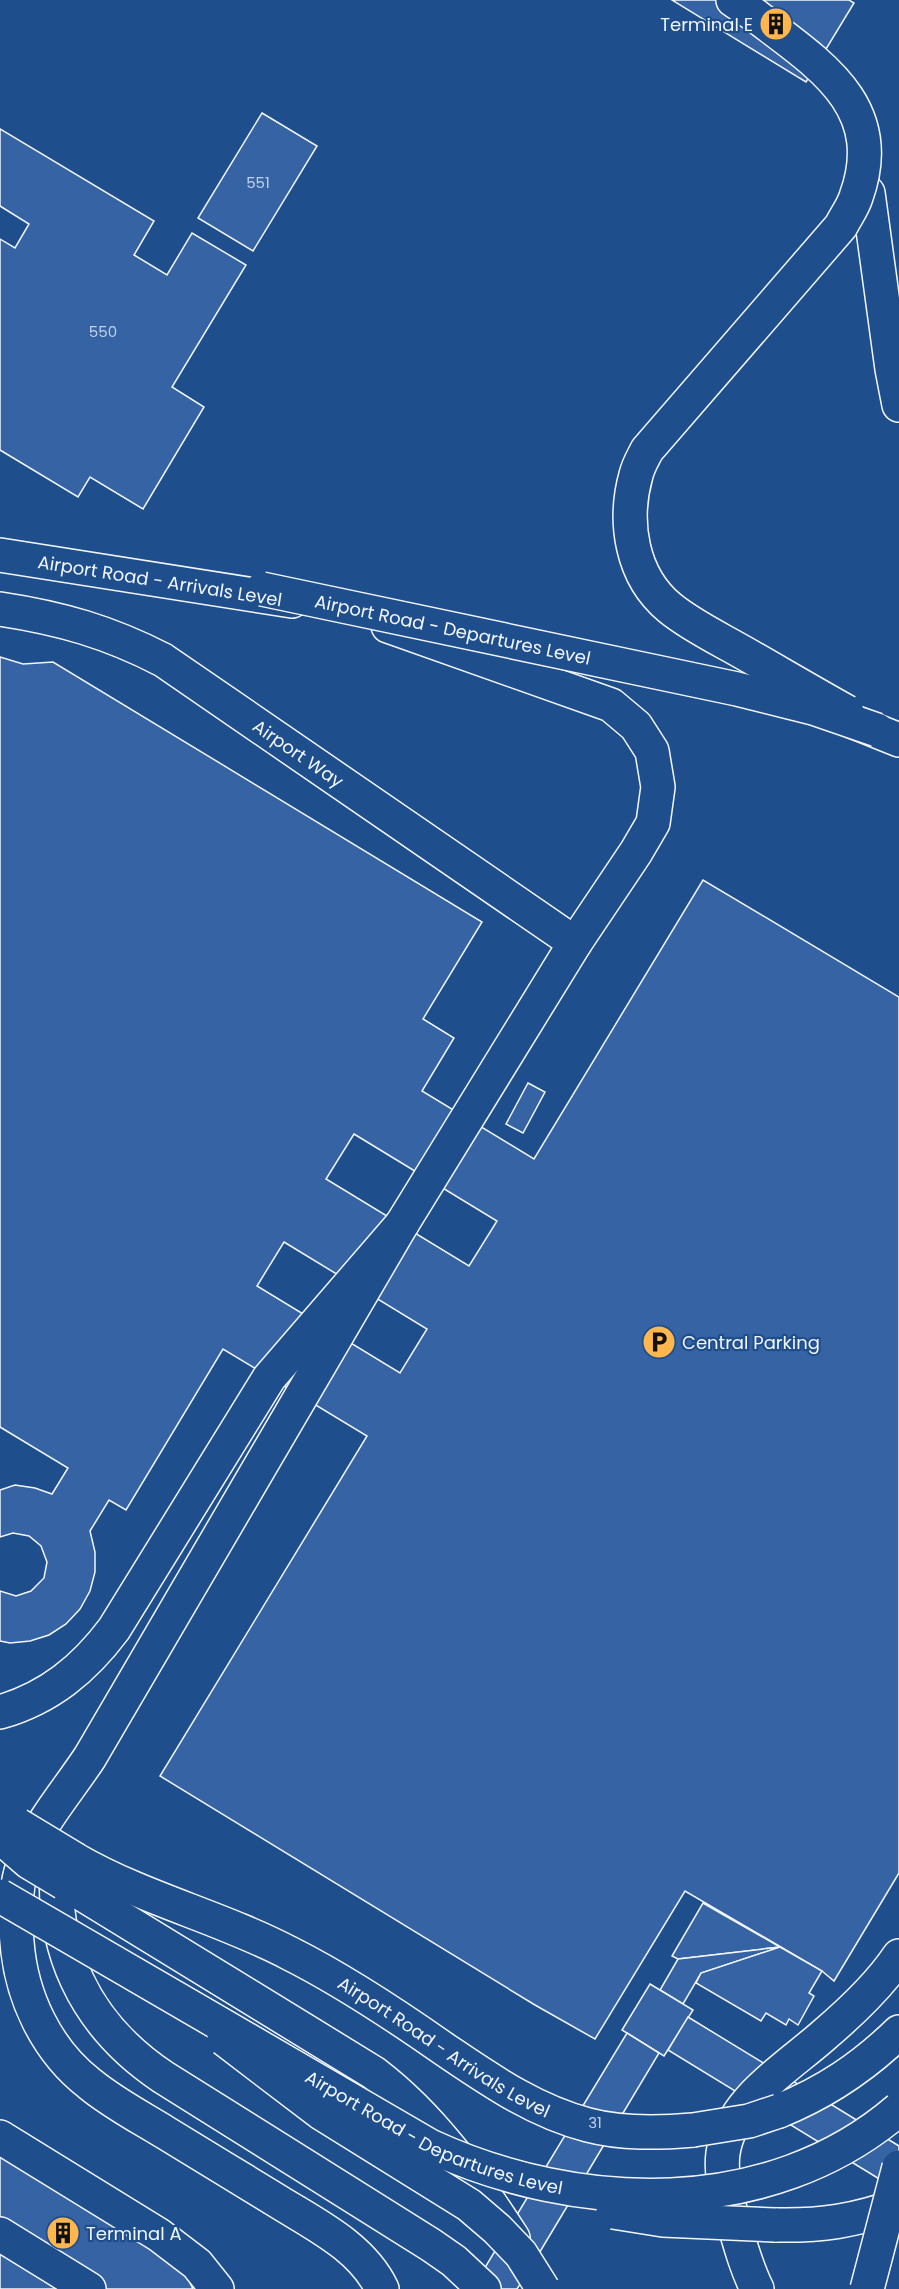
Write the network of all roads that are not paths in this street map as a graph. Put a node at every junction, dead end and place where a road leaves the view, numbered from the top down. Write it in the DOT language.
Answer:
graph roads {
  1 [pos="733,0"];
  2 [pos="743,0"];
  3 [pos="868,193"];
  4 [pos="899,405"];
  5 [pos="0,543"];
  6 [pos="0,555"];
  7 [pos="335,608"];
  8 [pos="9,610"];
  9 [pos="807,707"];
  10 [pos="892,736"];
  11 [pos="575,943"];
  12 [pos="402,1224"];
  13 [pos="0,1712"];
  14 [pos="90,1757"];
  15 [pos="6,1830"];
  16 [pos="70,1871"];
  17 [pos="0,1896"];
  18 [pos="899,1956"];
  19 [pos="158,1990"];
  20 [pos="899,2032"];
  21 [pos="899,2109"];
  22 [pos="0,2137"];
  23 [pos="899,2167"];
  24 [pos="489,2170"];
  25 [pos="899,2205"];
  26 [pos="0,2234"];
  27 [pos="89,2289"];
  28 [pos="217,2289"];
  29 [pos="382,2289"];
  30 [pos="484,2289"];
  31 [pos="542,2289"];
  32 [pos="757,2289"];
  33 [pos="867,2289"];
  1 -- 10 [label="main road, bridge"];
  2 -- 3 [label="main road"];
  3 -- 4 [label="main road"];
  3 -- 9 [label="main road"];
  5 -- 10 [label="main road, Airport Road - Departures Level, bridge"];
  6 -- 7 [label="main road, Airport Road - Arrivals Level"];
  7 -- 9 [label="main road, Airport Road - Arrivals Level"];
  7 -- 11 [label="main road"];
  8 -- 11 [label="main road, Airport Way"];
  9 -- 10 [label="main road"];
  11 -- 12 [label="main road"];
  12 -- 13 [label="main road"];
  12 -- 14 [label="main road"];
  14 -- 29 [label="main road"];
  14 -- 30 [label="main road"];
  15 -- 16 [label="main road, Airport Road - Arrivals Level, bridge"];
  16 -- 20 [label="main road, Airport Road - Arrivals Level, bridge"];
  16 -- 31 [label="main road"];
  17 -- 19 [label="main road, Airport Road - Departures Level, bridge"];
  18 -- 32 [label="main road"];
  19 -- 24 [label="main road, Airport Road - Departures Level, bridge"];
  19 -- 31 [label="main road, bridge"];
  21 -- 24 [label="main road, Airport Road - Departures Level, bridge"];
  22 -- 28 [label="main road"];
  23 -- 33 [label="main road, bridge"];
  24 -- 25 [label="main road, bridge"];
  26 -- 27 [label="main road"];
}
